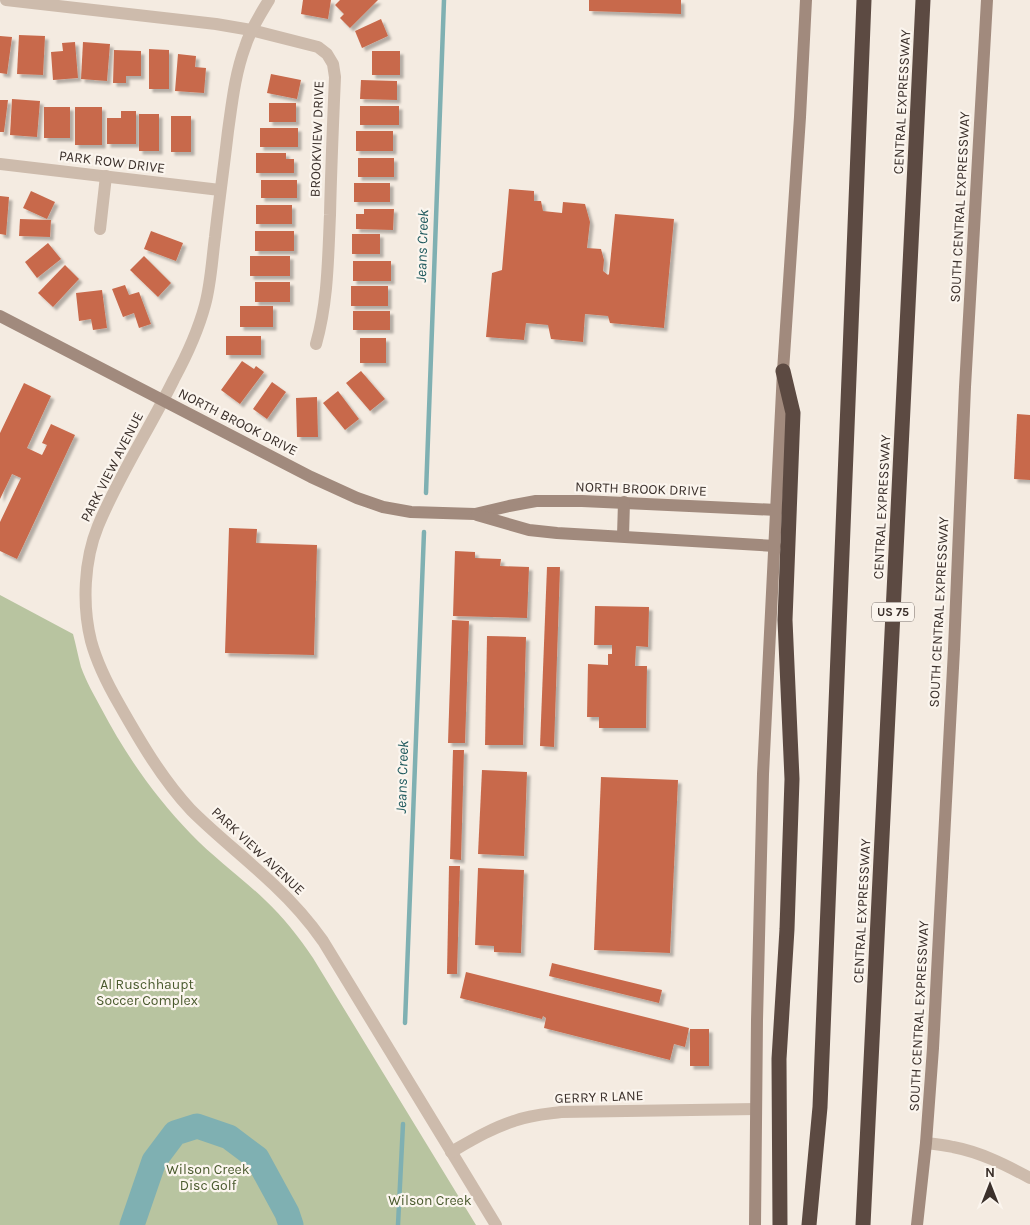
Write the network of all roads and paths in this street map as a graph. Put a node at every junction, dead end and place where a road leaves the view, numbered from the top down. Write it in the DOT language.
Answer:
graph roads {
  1 [pos="6,0"];
  2 [pos="269,0"];
  3 [pos="806,0"];
  4 [pos="864,0"];
  5 [pos="923,0"];
  6 [pos="987,0"];
  7 [pos="251,30"];
  8 [pos="0,164"];
  9 [pos="106,176"];
  10 [pos="220,190"];
  11 [pos="100,229"];
  12 [pos="0,316"];
  13 [pos="316,344"];
  14 [pos="783,371"];
  15 [pos="163,400"];
  16 [pos="624,502"];
  17 [pos="777,510"];
  18 [pos="475,514"];
  19 [pos="623,536"];
  20 [pos="775,546"];
  21 [pos="756,1109"];
  22 [pos="926,1143"];
  23 [pos="451,1152"];
  24 [pos="1030,1178"];
  25 [pos="496,1225"];
  26 [pos="755,1225"];
  27 [pos="780,1225"];
  28 [pos="809,1225"];
  29 [pos="863,1225"];
  30 [pos="918,1225"];
  1 -- 7 [label="street, BROOKVIEW DRIVE"];
  2 -- 7 [label="street, PARK VIEW AVENUE"];
  3 -- 14 [label="main road"];
  4 -- 28 [label="highway"];
  5 -- 29 [label="highway, CENTRAL EXPRESSWAY / US 75"];
  6 -- 22 [label="main road, SOUTH CENTRAL EXPRESSWAY"];
  7 -- 10 [label="street, PARK VIEW AVENUE"];
  7 -- 13 [label="street, BROOKVIEW DRIVE"];
  8 -- 9 [label="street, PARK ROW DRIVE"];
  9 -- 10 [label="street, PARK ROW DRIVE"];
  9 -- 11 [label="street"];
  10 -- 15 [label="street, PARK VIEW AVENUE"];
  12 -- 15 [label="main road, NORTH BROOK DRIVE"];
  14 -- 17 [label="main road"];
  14 -- 27 [label="highway"];
  15 -- 18 [label="main road, NORTH BROOK DRIVE"];
  15 -- 23 [label="street, PARK VIEW AVENUE"];
  16 -- 17 [label="main road, NORTH BROOK DRIVE"];
  16 -- 18 [label="main road, NORTH BROOK DRIVE"];
  16 -- 19 [label="main road"];
  17 -- 20 [label="main road"];
  18 -- 19 [label="main road, NORTH BROOK DRIVE"];
  19 -- 20 [label="main road, NORTH BROOK DRIVE"];
  20 -- 21 [label="main road"];
  21 -- 23 [label="street, GERRY R LANE"];
  21 -- 26 [label="main road"];
  22 -- 24 [label="street"];
  22 -- 30 [label="main road, SOUTH CENTRAL EXPRESSWAY"];
  23 -- 25 [label="street, PARK VIEW AVENUE"];
}
